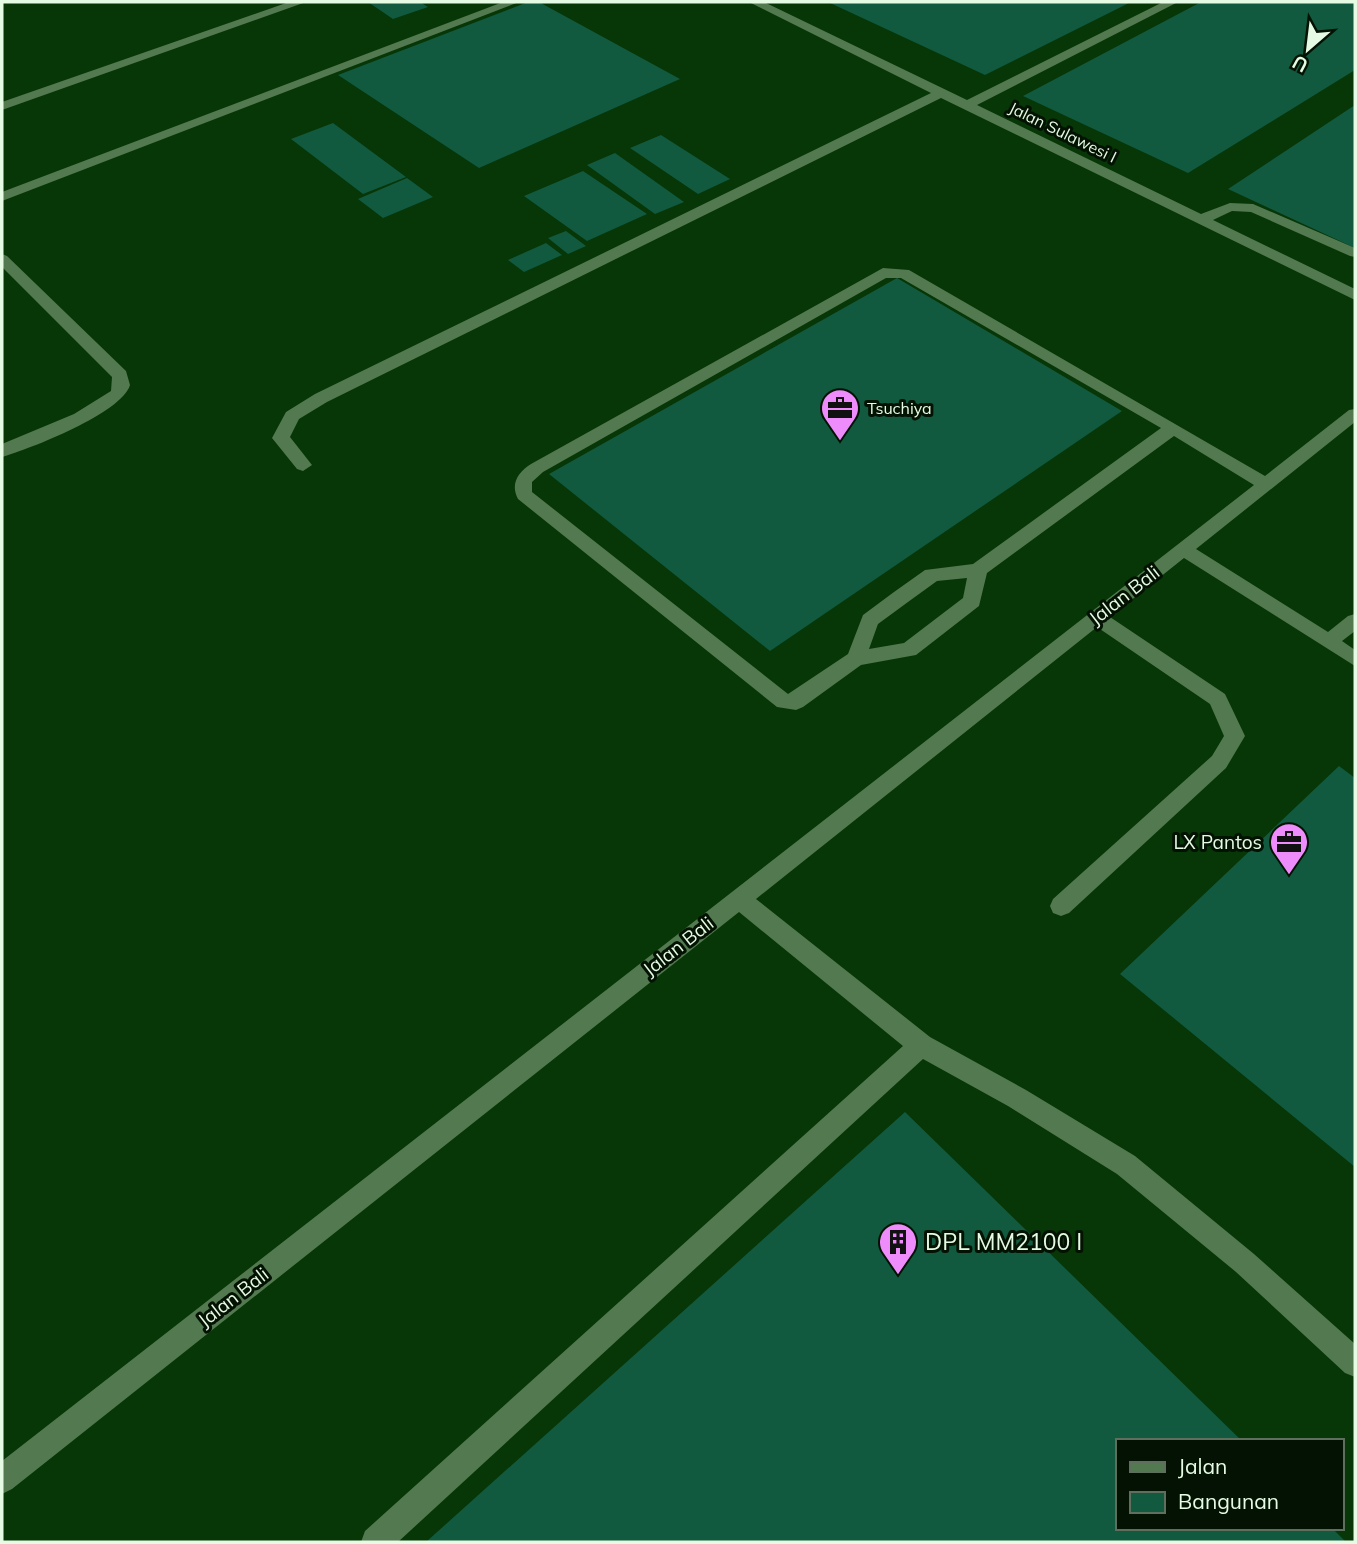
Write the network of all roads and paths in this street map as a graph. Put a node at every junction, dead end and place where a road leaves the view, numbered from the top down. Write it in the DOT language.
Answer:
graph roads {
  1 [pos="300,2"];
  2 [pos="513,2"];
  3 [pos="755,2"];
  4 [pos="1172,2"];
  5 [pos="941,93"];
  6 [pos="2,106"];
  7 [pos="968,106"];
  8 [pos="2,197"];
  9 [pos="1201,220"];
  10 [pos="1355,253"];
  11 [pos="2,259"];
  12 [pos="1355,295"];
  13 [pos="1355,414"];
  14 [pos="1173,428"];
  15 [pos="2,451"];
  16 [pos="303,465"];
  17 [pos="1266,484"];
  18 [pos="1183,549"];
  19 [pos="978,570"];
  20 [pos="1096,617"];
  21 [pos="1355,621"];
  22 [pos="1328,642"];
  23 [pos="856,658"];
  24 [pos="1355,659"];
  25 [pos="739,898"];
  26 [pos="1061,906"];
  27 [pos="921,1045"];
  28 [pos="1355,1363"];
  29 [pos="2,1479"];
  30 [pos="376,1542"];
  1 -- 6 [label="street"];
  2 -- 8 [label="street"];
  3 -- 5 [label="street, Jalan Sulawesi I"];
  4 -- 7 [label="street"];
  5 -- 7 [label="street, Jalan Sulawesi I"];
  5 -- 16 [label="street"];
  7 -- 9 [label="street, Jalan Sulawesi I"];
  9 -- 10 [label="street"];
  9 -- 12 [label="street, Jalan Sulawesi I"];
  11 -- 15 [label="street"];
  13 -- 17 [label="street, Jalan Bali"];
  14 -- 17 [label="street"];
  14 -- 19 [label="street"];
  14 -- 23 [label="street"];
  17 -- 18 [label="street, Jalan Bali"];
  18 -- 20 [label="street, Jalan Bali"];
  18 -- 22 [label="street"];
  19 -- 23 [label="street"];
  19 -- 23 [label="street"];
  20 -- 25 [label="street, Jalan Bali"];
  20 -- 26 [label="street"];
  21 -- 22 [label="street"];
  22 -- 24 [label="street"];
  25 -- 27 [label="street"];
  25 -- 29 [label="street, Jalan Bali"];
  27 -- 28 [label="street"];
  27 -- 30 [label="street"];
}
